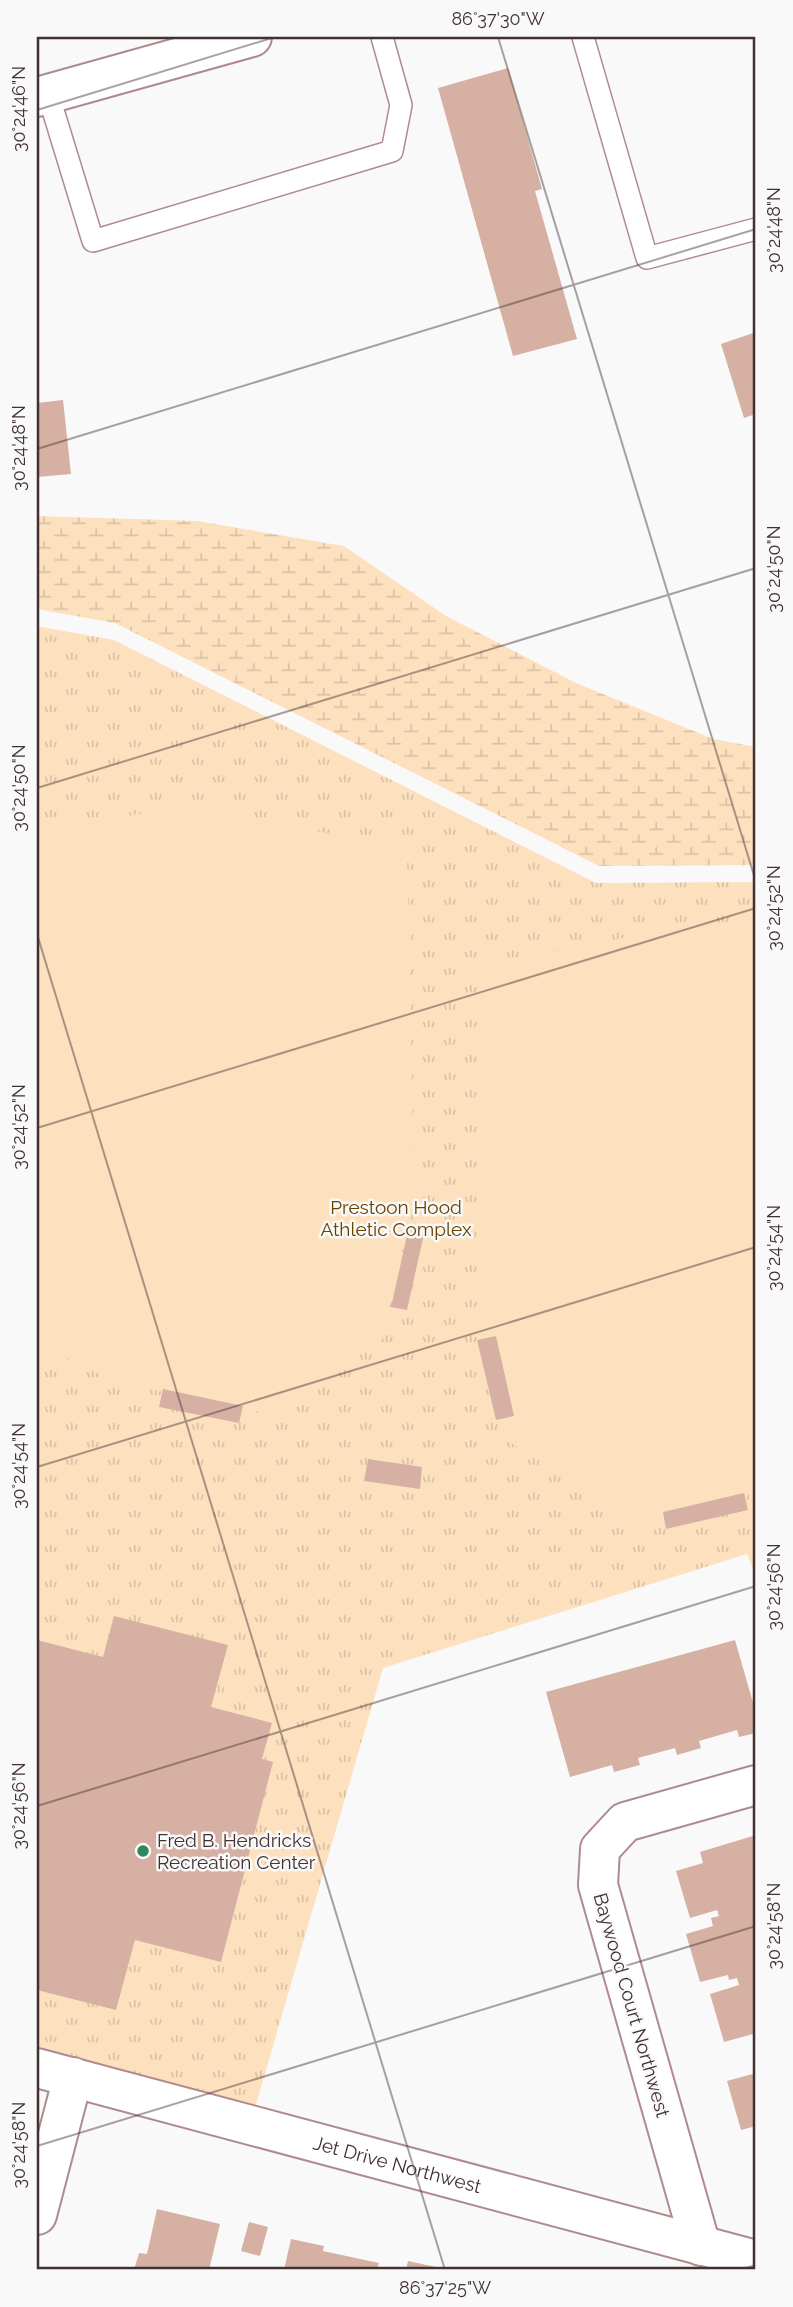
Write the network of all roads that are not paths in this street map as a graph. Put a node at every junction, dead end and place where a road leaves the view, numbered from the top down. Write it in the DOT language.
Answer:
graph roads {
  1 [pos="252,37"];
  2 [pos="382,37"];
  3 [pos="583,37"];
  4 [pos="42,96"];
  5 [pos="756,229"];
  6 [pos="756,1785"];
  7 [pos="37,2068"];
  8 [pos="73,2077"];
  9 [pos="37,2216"];
  10 [pos="701,2246"];
  11 [pos="756,2260"];
  1 -- 4 [label="street"];
  2 -- 4 [label="lane"];
  3 -- 5 [label="lane"];
  6 -- 10 [label="street, Baywood Court Northwest"];
  7 -- 8 [label="street, Jet Drive Northwest"];
  8 -- 9 [label="street"];
  8 -- 10 [label="street, Jet Drive Northwest"];
  10 -- 11 [label="street, Jet Drive Northwest"];
}
